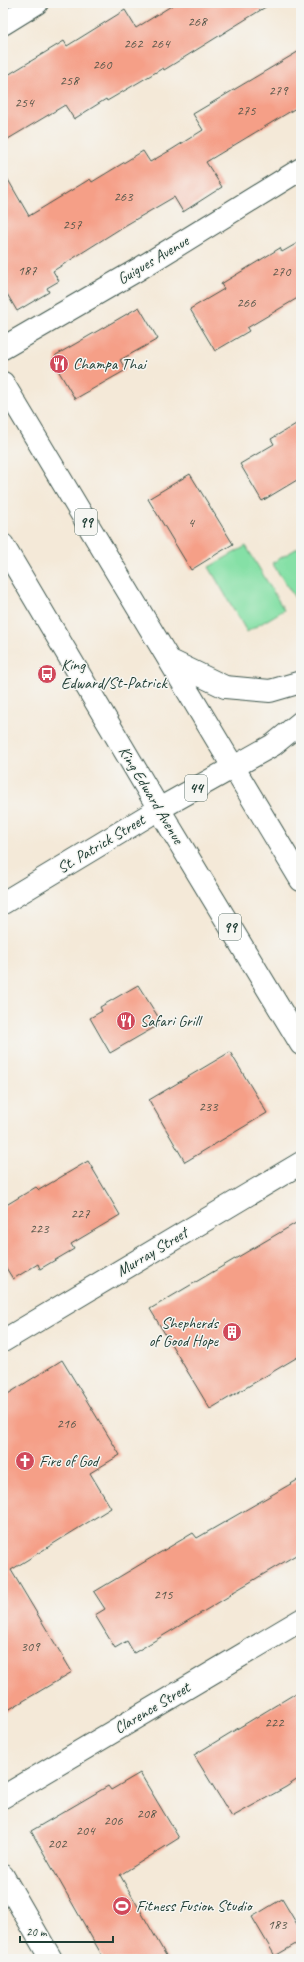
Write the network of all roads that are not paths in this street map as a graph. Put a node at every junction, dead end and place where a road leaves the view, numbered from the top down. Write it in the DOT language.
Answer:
graph roads {
  1 [pos="37,3"];
  2 [pos="3,24"];
  3 [pos="301,169"];
  4 [pos="3,348"];
  5 [pos="3,383"];
  6 [pos="3,545"];
  7 [pos="169,660"];
  8 [pos="301,682"];
  9 [pos="301,722"];
  10 [pos="234,767"];
  11 [pos="159,809"];
  12 [pos="301,880"];
  13 [pos="3,903"];
  14 [pos="301,1044"];
  15 [pos="301,1163"];
  16 [pos="3,1342"];
  17 [pos="301,1620"];
  18 [pos="3,1797"];
  19 [pos="3,1876"];
  20 [pos="51,1959"];
  1 -- 2 [label="main road"];
  3 -- 4 [label="main road, Guigues Avenue"];
  5 -- 7 [label="main road, 99"];
  6 -- 11 [label="main road, King Edward Avenue / 99"];
  7 -- 8 [label="main road"];
  7 -- 10 [label="main road, 99"];
  9 -- 10 [label="main road, St. Patrick Street / 44"];
  10 -- 11 [label="main road, St. Patrick Street / 44"];
  10 -- 12 [label="main road, 99"];
  11 -- 13 [label="main road, St. Patrick Street / 44"];
  11 -- 14 [label="main road, King Edward Avenue / 99"];
  15 -- 16 [label="main road, Murray Street"];
  17 -- 18 [label="main road, Clarence Street"];
  19 -- 20 [label="main road"];
}
